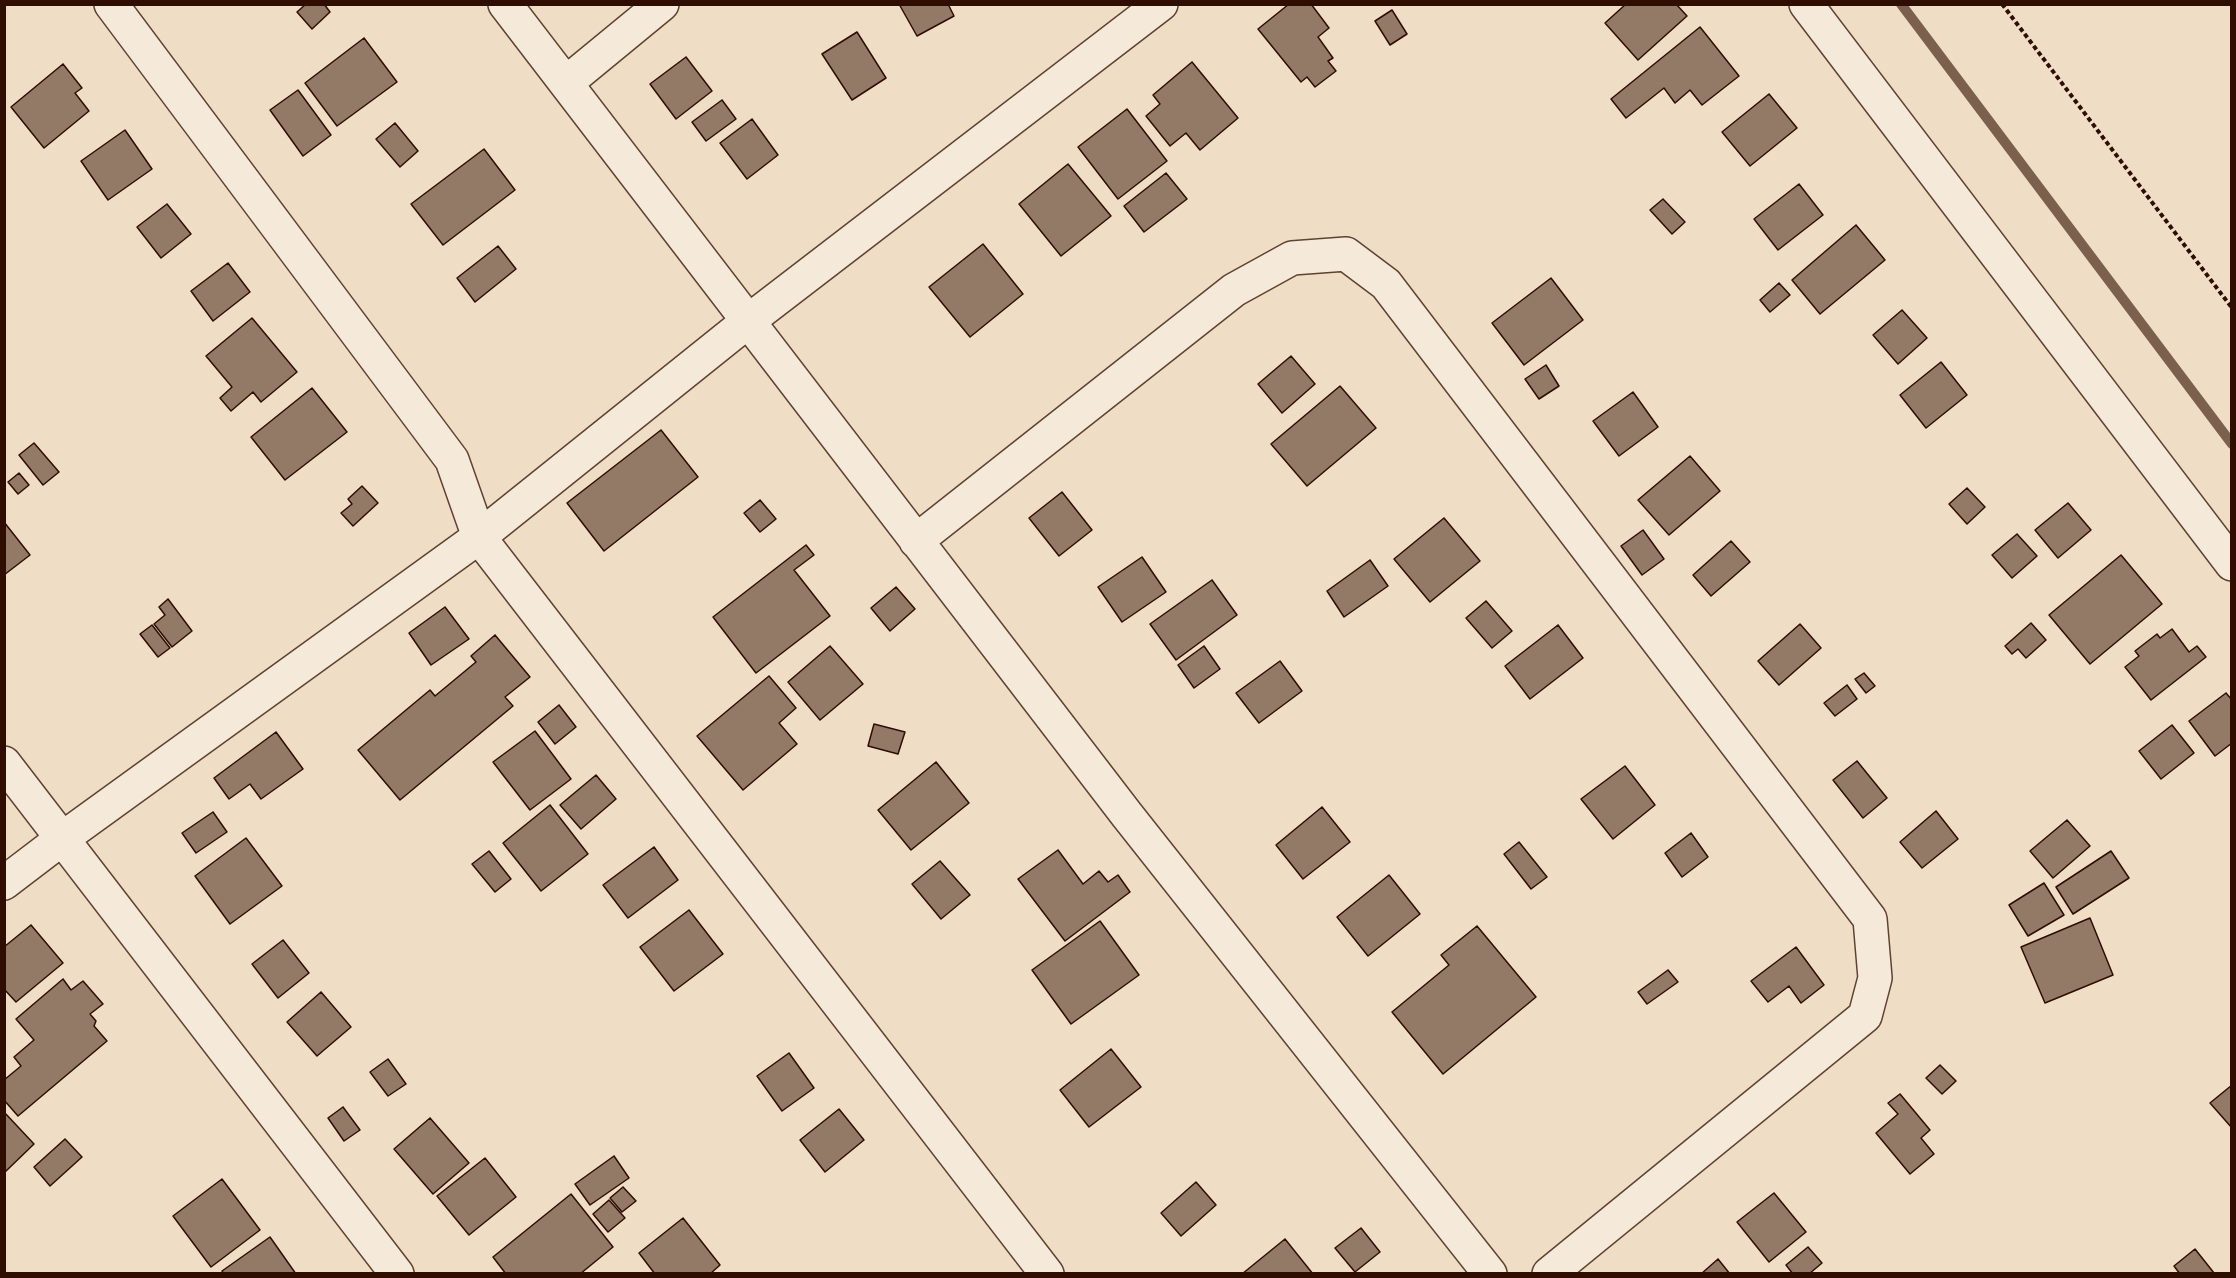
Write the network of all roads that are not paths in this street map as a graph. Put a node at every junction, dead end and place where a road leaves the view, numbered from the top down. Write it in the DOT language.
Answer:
graph roads {
  1 [pos="111,4"];
  2 [pos="505,4"];
  3 [pos="662,4"];
  4 [pos="1161,4"];
  5 [pos="1806,4"];
  6 [pos="566,83"];
  7 [pos="747,322"];
  8 [pos="479,537"];
  9 [pos="915,541"];
  10 [pos="2232,564"];
  11 [pos="4,763"];
  12 [pos="63,838"];
  13 [pos="4,883"];
  14 [pos="397,1274"];
  15 [pos="1047,1274"];
  16 [pos="1490,1274"];
  17 [pos="1549,1274"];
  1 -- 8 [label="street"];
  2 -- 6 [label="street"];
  3 -- 6 [label="street"];
  4 -- 7 [label="street"];
  5 -- 10 [label="street"];
  6 -- 7 [label="street"];
  7 -- 8 [label="street"];
  7 -- 9 [label="street"];
  8 -- 12 [label="street"];
  8 -- 15 [label="street"];
  9 -- 16 [label="street"];
  9 -- 17 [label="street"];
  11 -- 12 [label="street"];
  12 -- 13 [label="street"];
  12 -- 14 [label="street"];
}
